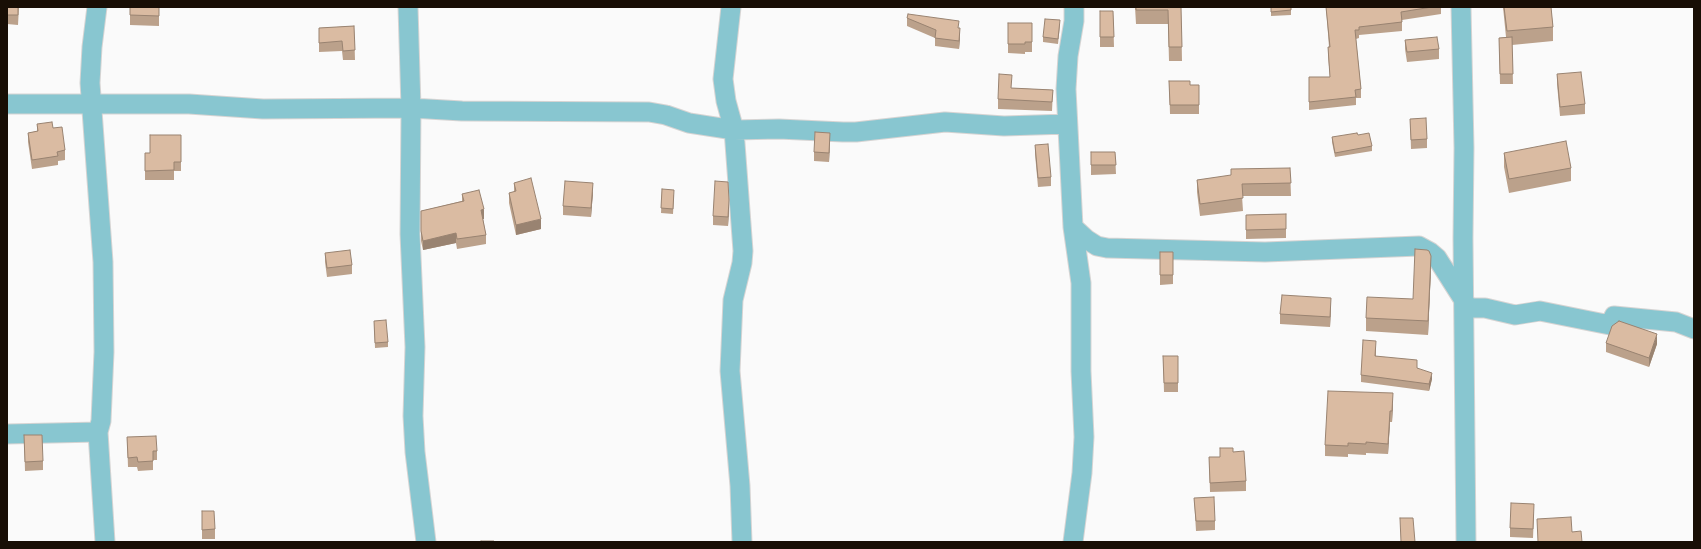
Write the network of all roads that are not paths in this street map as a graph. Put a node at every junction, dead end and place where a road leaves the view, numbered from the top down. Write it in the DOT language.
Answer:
graph roads {
  1 [pos="96,7"];
  2 [pos="408,7"];
  3 [pos="730,7"];
  4 [pos="1074,7"];
  5 [pos="1461,7"];
  6 [pos="7,104"];
  7 [pos="91,105"];
  8 [pos="412,108"];
  9 [pos="1067,124"];
  10 [pos="734,130"];
  11 [pos="1073,227"];
  12 [pos="1465,305"];
  13 [pos="1694,329"];
  14 [pos="98,432"];
  15 [pos="7,434"];
  16 [pos="105,542"];
  17 [pos="426,542"];
  18 [pos="742,542"];
  19 [pos="1073,542"];
  20 [pos="1466,542"];
  1 -- 7 [label="street"];
  2 -- 8 [label="street"];
  3 -- 10 [label="street"];
  4 -- 9 [label="street"];
  5 -- 12 [label="street"];
  6 -- 7 [label="street"];
  7 -- 8 [label="street"];
  7 -- 14 [label="street"];
  8 -- 10 [label="street"];
  8 -- 17 [label="street"];
  9 -- 10 [label="street"];
  9 -- 11 [label="street"];
  10 -- 18 [label="street"];
  11 -- 12 [label="street"];
  11 -- 19 [label="street"];
  12 -- 13 [label="street"];
  12 -- 20 [label="street"];
  14 -- 15 [label="street"];
  14 -- 16 [label="street"];
}
